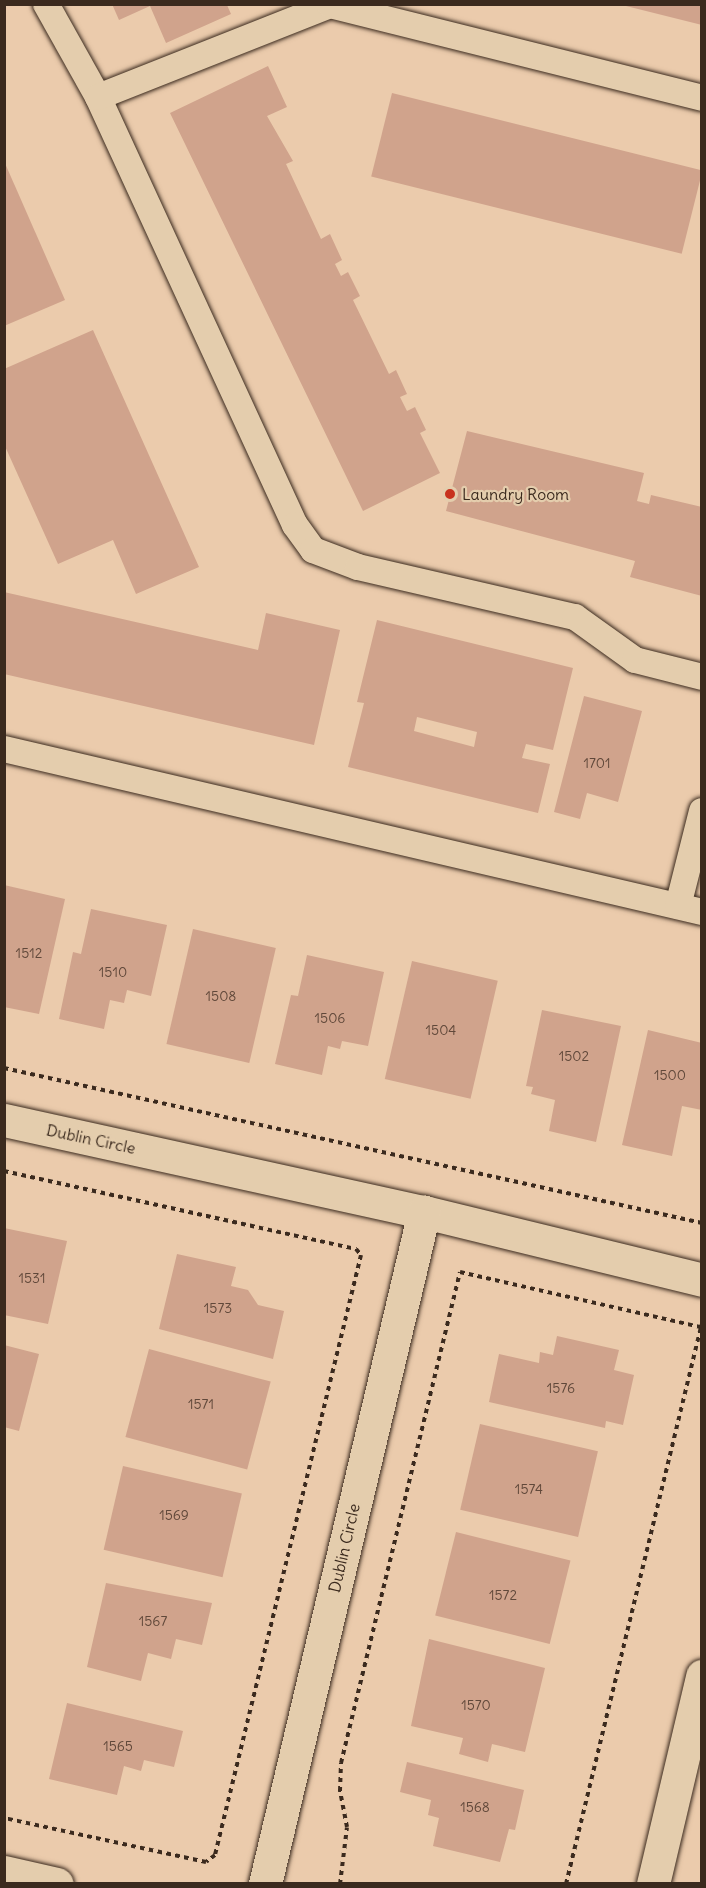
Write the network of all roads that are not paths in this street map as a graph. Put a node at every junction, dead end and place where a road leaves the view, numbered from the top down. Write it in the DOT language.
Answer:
graph roads {
  1 [pos="46,4"];
  2 [pos="98,97"];
  3 [pos="702,98"];
  4 [pos="702,677"];
  5 [pos="4,749"];
  6 [pos="702,811"];
  7 [pos="690,909"];
  8 [pos="4,1120"];
  9 [pos="424,1212"];
  10 [pos="702,1280"];
  11 [pos="702,1676"];
  12 [pos="4,1872"];
  13 [pos="57,1884"];
  14 [pos="265,1884"];
  15 [pos="652,1884"];
  1 -- 2 [label="lane"];
  2 -- 3 [label="lane"];
  2 -- 4 [label="lane"];
  5 -- 7 [label="lane"];
  6 -- 7 [label="lane"];
  8 -- 9 [label="street, Dublin Circle"];
  9 -- 10 [label="street, Dublin Circle"];
  9 -- 14 [label="street, Dublin Circle"];
  11 -- 15 [label="street"];
  12 -- 13 [label="street"];
}
